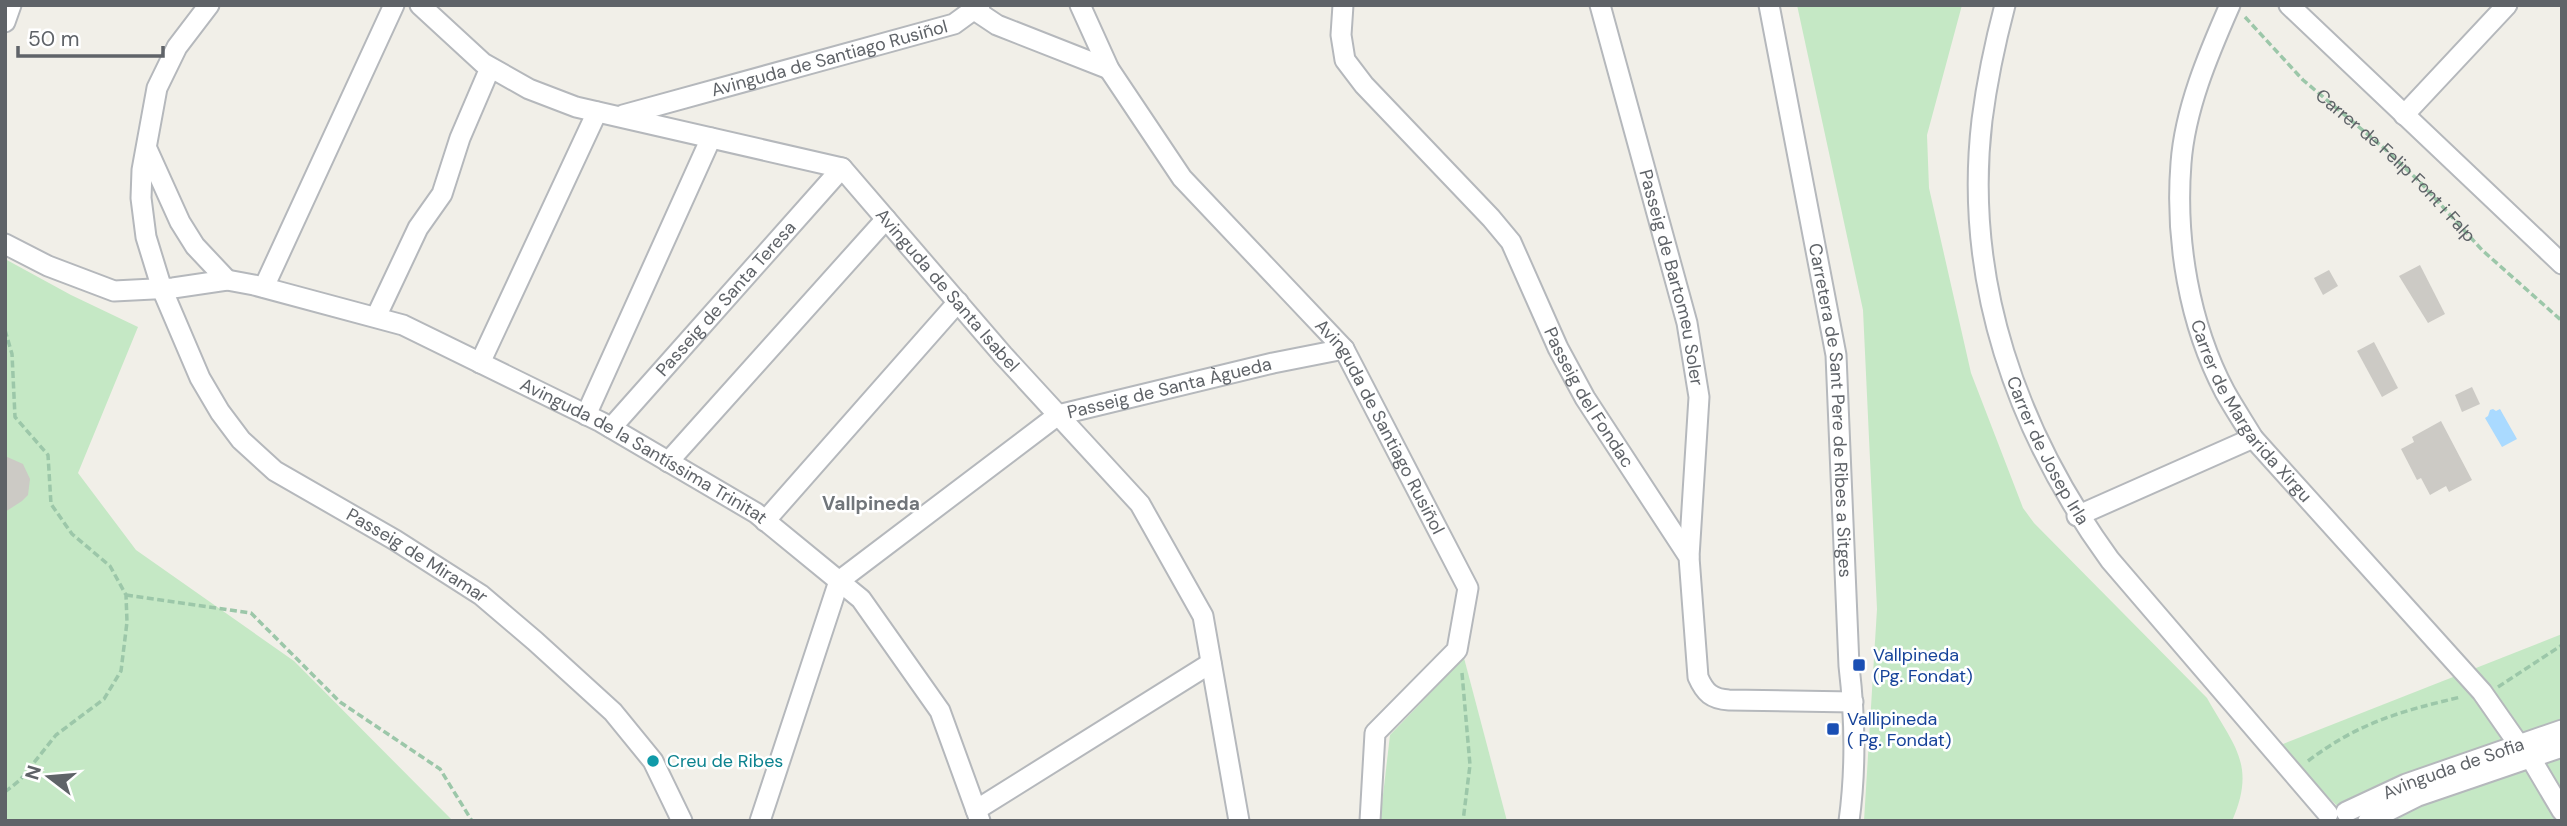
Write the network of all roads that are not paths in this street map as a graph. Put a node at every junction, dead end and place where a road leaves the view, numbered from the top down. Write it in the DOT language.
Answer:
graph roads {
  1 [pos="11,5"];
  2 [pos="209,5"];
  3 [pos="394,5"];
  4 [pos="421,5"];
  5 [pos="442,5"];
  6 [pos="1080,5"];
  7 [pos="1343,5"];
  8 [pos="1600,5"];
  9 [pos="1769,5"];
  10 [pos="2005,5"];
  11 [pos="2289,5"];
  12 [pos="2507,5"];
  13 [pos="975,6"];
  14 [pos="2235,8"];
  15 [pos="5,22"];
  16 [pos="447,30"];
  17 [pos="490,68"];
  18 [pos="1109,69"];
  19 [pos="597,112"];
  20 [pos="2404,115"];
  21 [pos="619,117"];
  22 [pos="711,138"];
  23 [pos="147,149"];
  24 [pos="842,168"];
  25 [pos="886,219"];
  26 [pos="5,244"];
  27 [pos="2559,255"];
  28 [pos="226,280"];
  29 [pos="264,287"];
  30 [pos="162,289"];
  31 [pos="958,302"];
  32 [pos="376,317"];
  33 [pos="1344,349"];
  34 [pos="480,363"];
  35 [pos="586,415"];
  36 [pos="1058,415"];
  37 [pos="611,428"];
  38 [pos="2253,438"];
  39 [pos="668,462"];
  40 [pos="2077,516"];
  41 [pos="765,521"];
  42 [pos="1689,557"];
  43 [pos="839,581"];
  44 [pos="1211,663"];
  45 [pos="1853,702"];
  46 [pos="2562,730"];
  47 [pos="2562,747"];
  48 [pos="2525,751"];
  49 [pos="2562,811"];
  50 [pos="978,815"];
  51 [pos="2338,817"];
  52 [pos="682,821"];
  53 [pos="760,821"];
  54 [pos="1238,821"];
  55 [pos="1370,821"];
  56 [pos="1850,821"];
  57 [pos="2368,821"];
  1 -- 15 [label="street"];
  2 -- 23 [label="street"];
  3 -- 29 [label="street"];
  4 -- 16 [label="street"];
  5 -- 16 [label="street"];
  6 -- 18 [label="street, Avinguda de Santiago Rusiñol"];
  7 -- 42 [label="street, Passeig del Fondac"];
  8 -- 42 [label="street, Passeig de Bartomeu Soler"];
  9 -- 45 [label="street, Carretera de Sant Pere de Ribes a Sitges"];
  10 -- 40 [label="street, Carrer de Josep Irla"];
  11 -- 20 [label="street"];
  12 -- 20 [label="street"];
  13 -- 18 [label="street, Avinguda de Santiago Rusiñol"];
  13 -- 21 [label="street, Avinguda de Santiago Rusiñol"];
  14 -- 38 [label="street, Carrer de Margarida Xirgu"];
  16 -- 17 [label="street"];
  17 -- 19 [label="street"];
  17 -- 32 [label="street"];
  18 -- 33 [label="street, Avinguda de Santiago Rusiñol"];
  19 -- 21 [label="street"];
  19 -- 34 [label="street"];
  20 -- 27 [label="street"];
  21 -- 22 [label="street"];
  22 -- 24 [label="street"];
  22 -- 35 [label="street"];
  23 -- 28 [label="street"];
  23 -- 30 [label="street"];
  24 -- 25 [label="street, Avinguda de Santa Isabel"];
  24 -- 37 [label="street, Passeig de Santa Teresa"];
  25 -- 31 [label="street, Avinguda de Santa Isabel"];
  25 -- 39 [label="street"];
  26 -- 30 [label="street, Avinguda de la Santíssima Trinitat"];
  28 -- 29 [label="street, Avinguda de la Santíssima Trinitat"];
  28 -- 30 [label="street, Avinguda de la Santíssima Trinitat"];
  29 -- 32 [label="street, Avinguda de la Santíssima Trinitat"];
  30 -- 52 [label="street, Passeig de Miramar"];
  31 -- 36 [label="street, Avinguda de Santa Isabel"];
  31 -- 41 [label="street"];
  32 -- 34 [label="street, Avinguda de la Santíssima Trinitat"];
  33 -- 36 [label="street, Passeig de Santa Àgueda"];
  33 -- 55 [label="street, Avinguda de Santiago Rusiñol"];
  34 -- 35 [label="street, Avinguda de la Santíssima Trinitat"];
  35 -- 37 [label="street, Avinguda de la Santíssima Trinitat"];
  36 -- 43 [label="street, Passeig de Santa Àgueda"];
  36 -- 44 [label="street, Avinguda de Santa Isabel"];
  37 -- 39 [label="street, Avinguda de la Santíssima Trinitat"];
  38 -- 40 [label="street"];
  38 -- 48 [label="street, Carrer de Margarida Xirgu"];
  39 -- 41 [label="street, Avinguda de la Santíssima Trinitat"];
  40 -- 51 [label="street, Carrer de Josep Irla"];
  41 -- 43 [label="street, Avinguda de la Santíssima Trinitat"];
  42 -- 45 [label="street, Passeig del Fondac"];
  43 -- 50 [label="street, Avinguda de la Santíssima Trinitat"];
  43 -- 53 [label="street"];
  44 -- 50 [label="street"];
  44 -- 54 [label="street, Avinguda de Santa Isabel"];
  45 -- 56 [label="street, Carretera de Sant Pere de Ribes a Sitges"];
  46 -- 48 [label="street, Avinguda de Sofia"];
  47 -- 48 [label="street, Avinguda de Sofia"];
  48 -- 49 [label="street, Carrer de Margarida Xirgu"];
  48 -- 51 [label="street, Avinguda de Sofia"];
  48 -- 57 [label="street, Avinguda de Sofia"];
}
